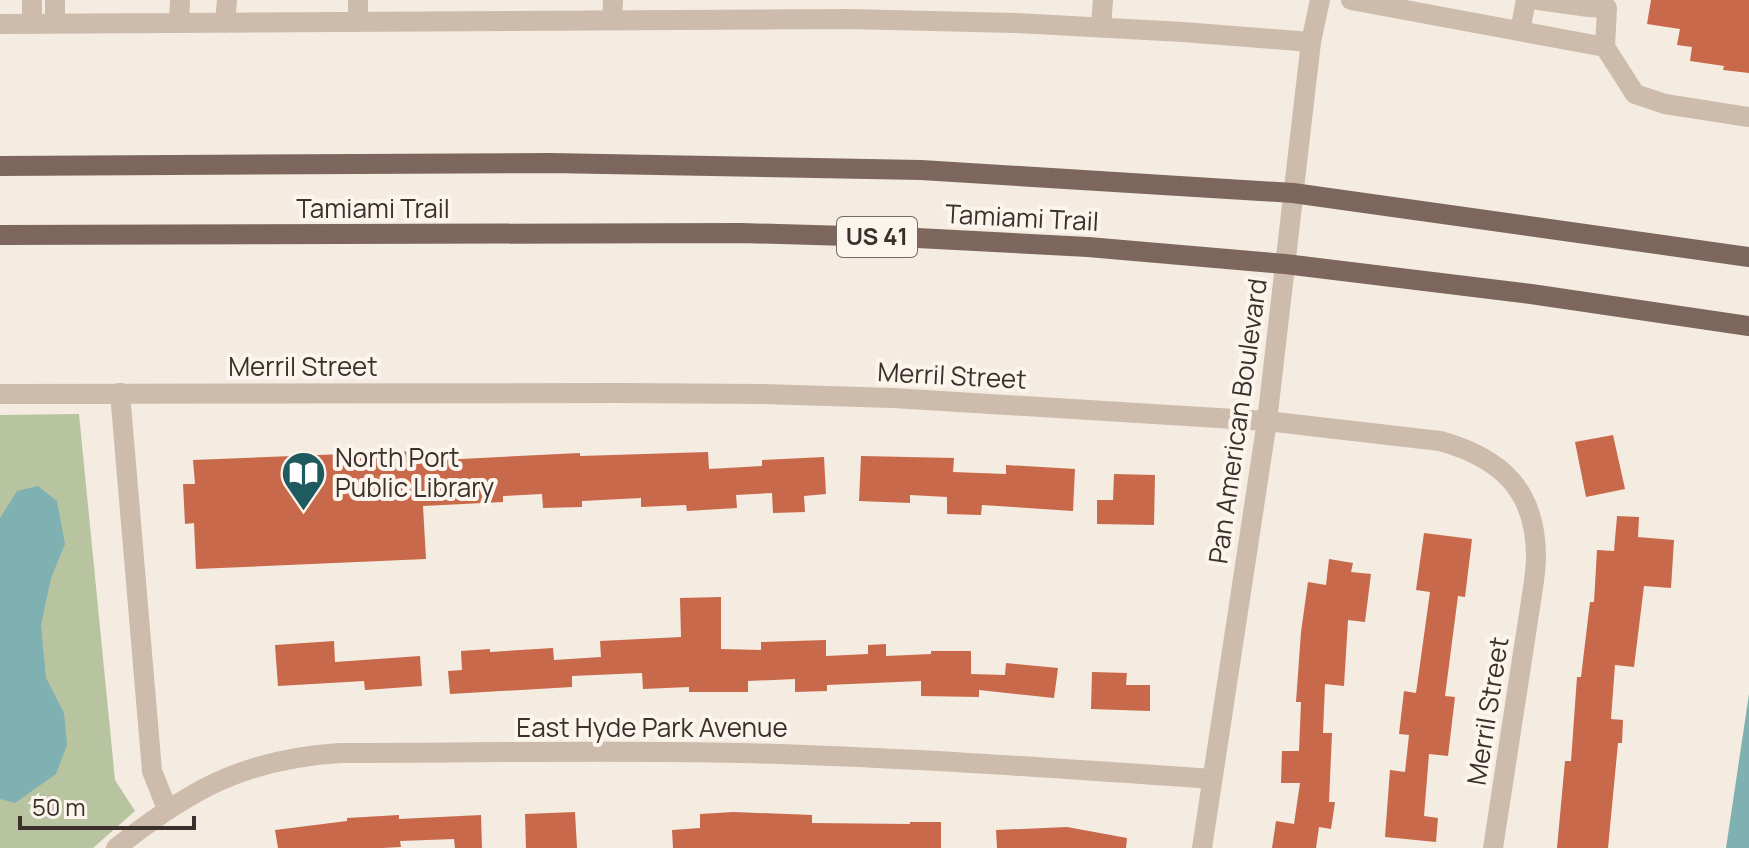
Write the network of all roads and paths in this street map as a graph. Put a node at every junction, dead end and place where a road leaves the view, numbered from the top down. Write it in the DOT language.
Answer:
graph roads {
  1 [pos="32,0"];
  2 [pos="55,0"];
  3 [pos="180,0"];
  4 [pos="227,0"];
  5 [pos="358,0"];
  6 [pos="383,0"];
  7 [pos="1103,0"];
  8 [pos="1320,0"];
  9 [pos="1351,0"];
  10 [pos="1526,0"];
  11 [pos="1538,0"];
  12 [pos="1578,3"];
  13 [pos="1401,4"];
  14 [pos="1608,4"];
  15 [pos="612,10"];
  16 [pos="358,22"];
  17 [pos="383,22"];
  18 [pos="179,23"];
  19 [pos="225,23"];
  20 [pos="0,24"];
  21 [pos="32,24"];
  22 [pos="55,24"];
  23 [pos="1101,27"];
  24 [pos="1520,31"];
  25 [pos="1311,42"];
  26 [pos="1605,47"];
  27 [pos="1749,117"];
  28 [pos="0,166"];
  29 [pos="1293,193"];
  30 [pos="0,235"];
  31 [pos="1749,257"];
  32 [pos="1285,264"];
  33 [pos="1749,326"];
  34 [pos="120,393"];
  35 [pos="0,394"];
  36 [pos="1267,421"];
  37 [pos="1212,779"];
  38 [pos="167,809"];
  39 [pos="116,848"];
  40 [pos="1202,848"];
  41 [pos="1493,848"];
  1 -- 21 [label="street"];
  2 -- 22 [label="street"];
  3 -- 18 [label="street"];
  4 -- 19 [label="street"];
  5 -- 16 [label="street"];
  6 -- 17 [label="street"];
  7 -- 23 [label="street"];
  8 -- 25 [label="street, Pan American Boulevard"];
  9 -- 13 [label="street"];
  10 -- 24 [label="street"];
  11 -- 12 [label="street"];
  12 -- 14 [label="street"];
  13 -- 24 [label="street"];
  14 -- 26 [label="street"];
  15 -- 17 [label="street"];
  15 -- 23 [label="street"];
  16 -- 17 [label="street"];
  16 -- 19 [label="street"];
  18 -- 19 [label="street"];
  18 -- 22 [label="street"];
  20 -- 21 [label="street"];
  21 -- 22 [label="street"];
  23 -- 25 [label="street"];
  24 -- 26 [label="street"];
  25 -- 29 [label="street, Pan American Boulevard"];
  26 -- 27 [label="street"];
  28 -- 29 [label="main road, Tamiami Trail"];
  29 -- 31 [label="main road, Tamiami Trail"];
  29 -- 32 [label="street, Pan American Boulevard"];
  30 -- 32 [label="main road, Tamiami Trail / US 41"];
  32 -- 33 [label="main road, Tamiami Trail / US 41"];
  32 -- 36 [label="street, Pan American Boulevard"];
  34 -- 35 [label="street, Merril Street"];
  34 -- 36 [label="street, Merril Street"];
  34 -- 38 [label="street"];
  36 -- 37 [label="street, Pan American Boulevard"];
  36 -- 41 [label="street, Merril Street"];
  37 -- 38 [label="street, East Hyde Park Avenue"];
  37 -- 40 [label="street, Pan American Boulevard"];
  38 -- 39 [label="street, East Hyde Park Avenue"];
}
